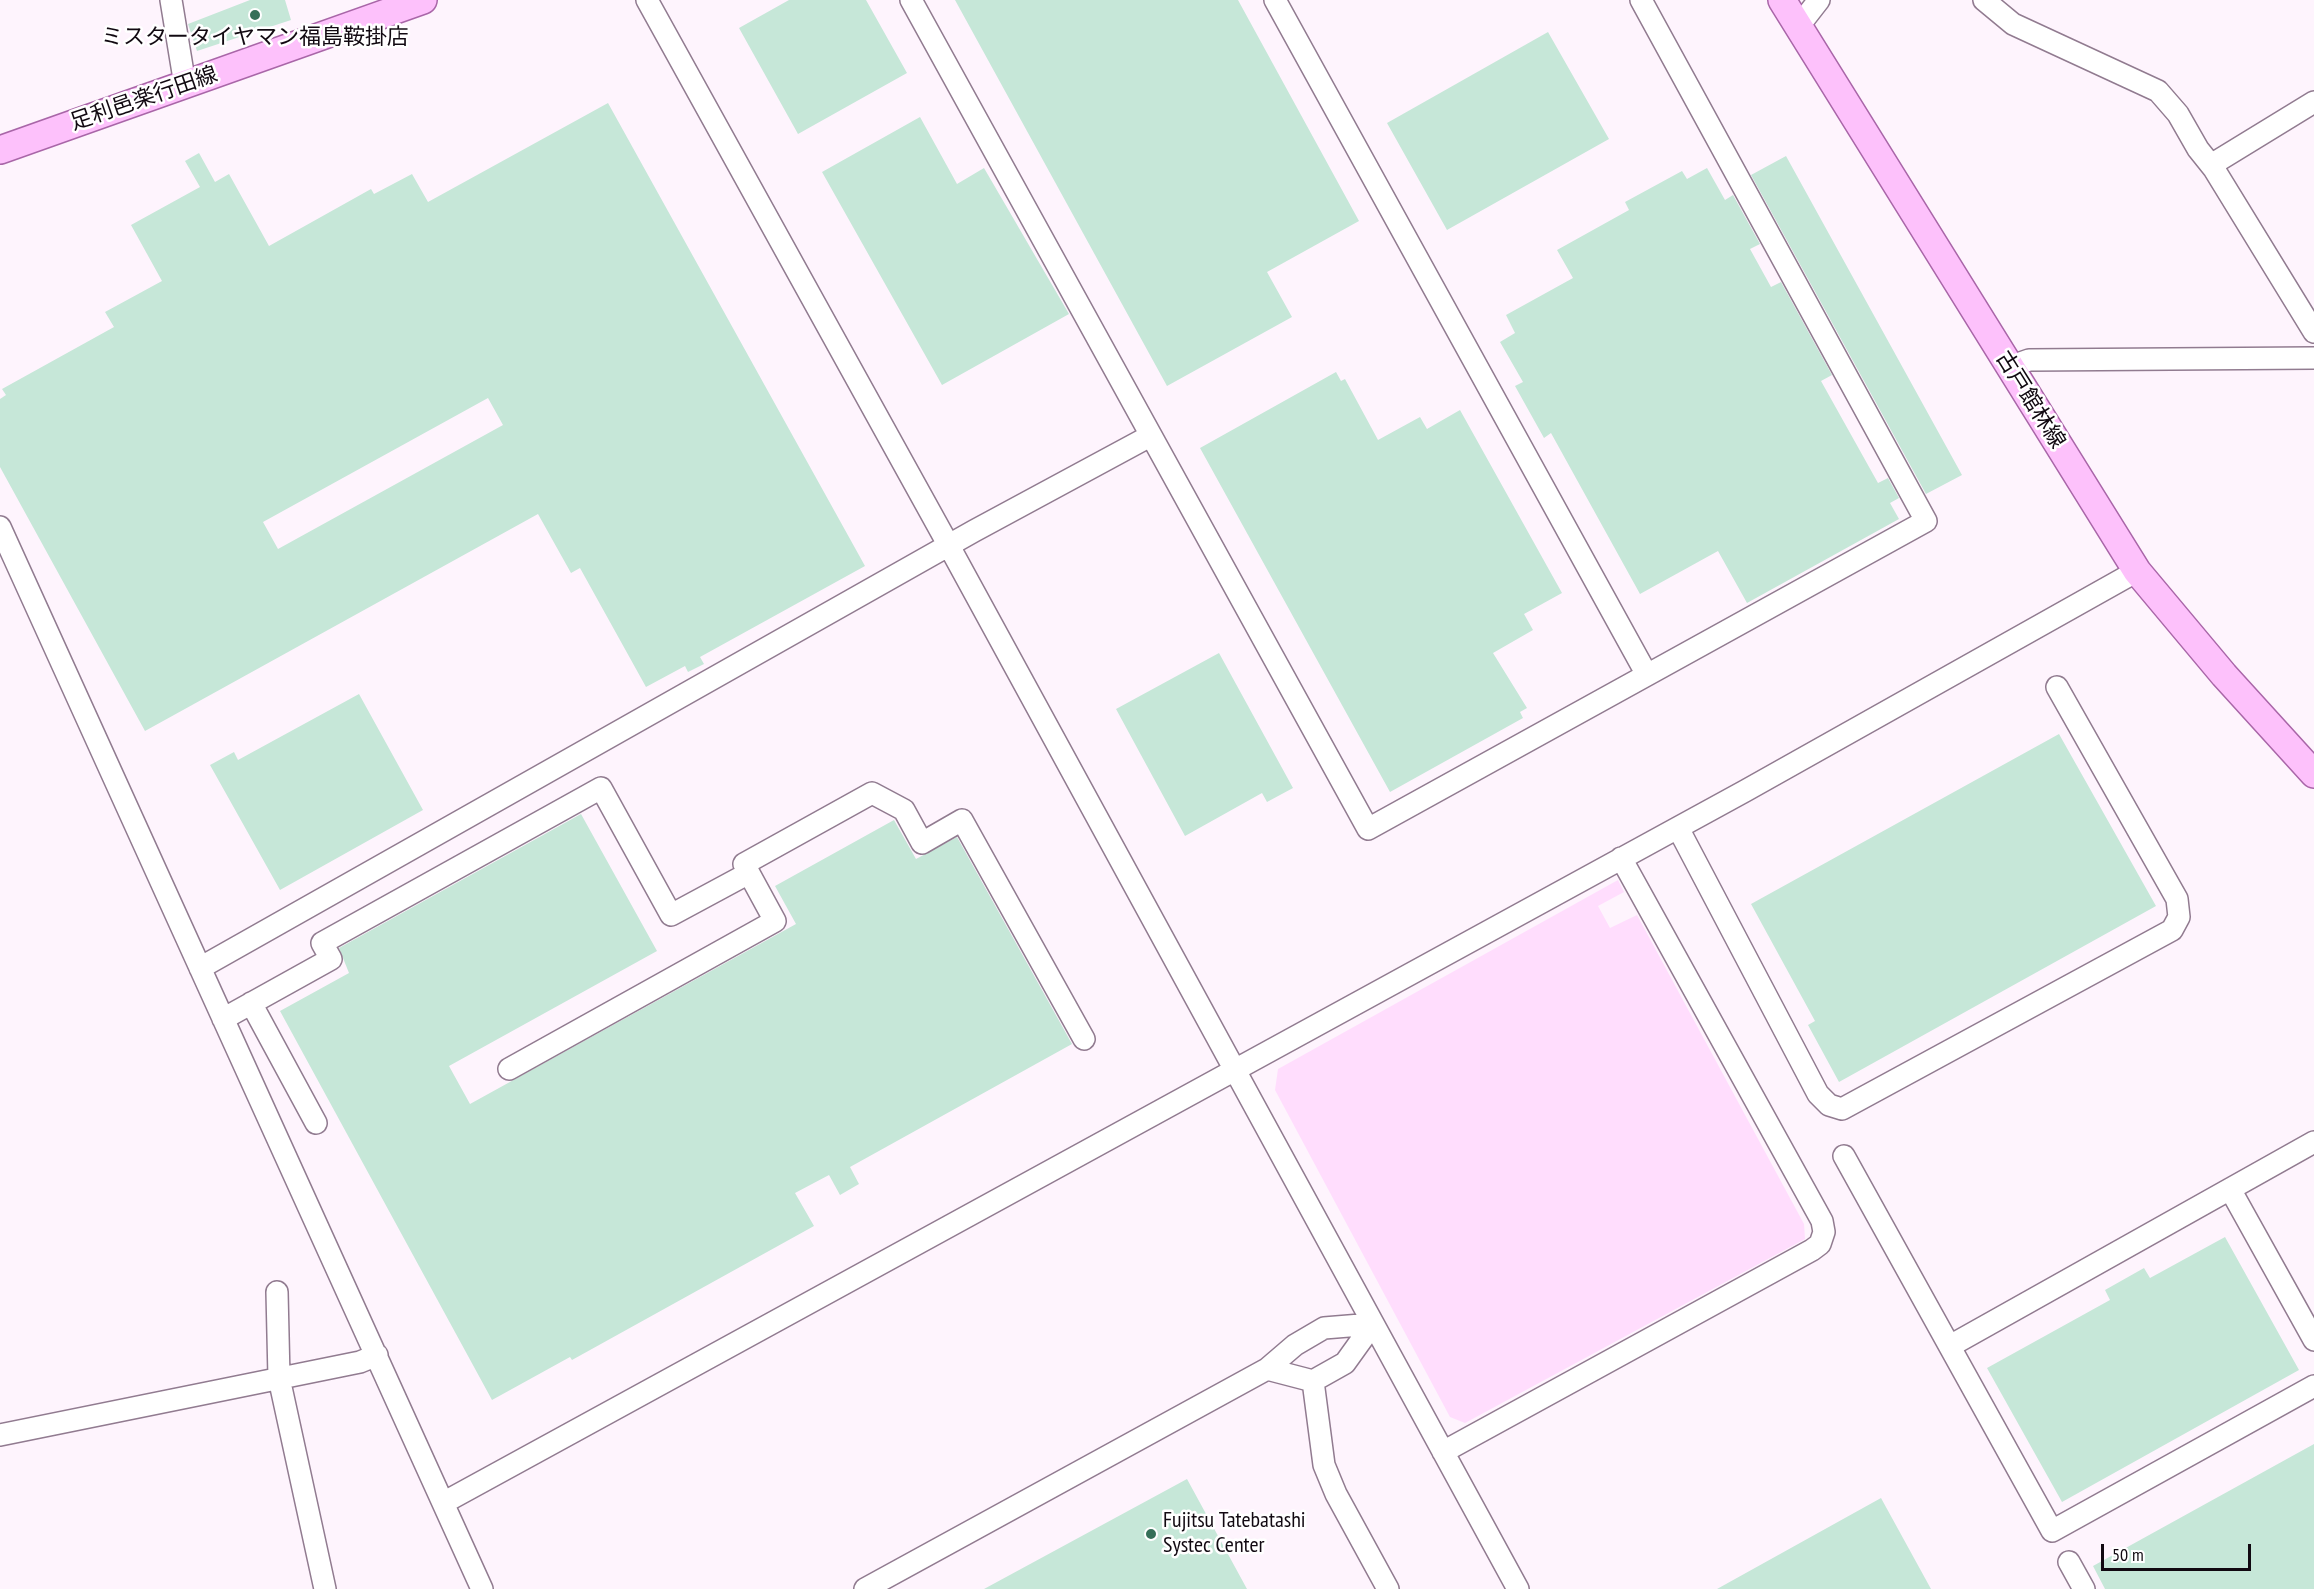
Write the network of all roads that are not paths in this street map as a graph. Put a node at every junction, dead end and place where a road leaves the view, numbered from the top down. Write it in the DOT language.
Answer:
graph roads {
  1 [pos="171,0"];
  2 [pos="423,0"];
  3 [pos="646,0"];
  4 [pos="911,0"];
  5 [pos="1275,0"];
  6 [pos="1641,0"];
  7 [pos="1782,0"];
  8 [pos="1819,0"];
  9 [pos="1984,0"];
  10 [pos="1798,27"];
  11 [pos="185,85"];
  12 [pos="2314,102"];
  13 [pos="0,150"];
  14 [pos="2211,165"];
  15 [pos="2314,332"];
  16 [pos="2314,358"];
  17 [pos="2009,367"];
  18 [pos="1150,436"];
  19 [pos="0,527"];
  20 [pos="949,546"];
  21 [pos="2137,571"];
  22 [pos="1647,675"];
  23 [pos="2057,687"];
  24 [pos="2314,774"];
  25 [pos="1678,828"];
  26 [pos="1622,858"];
  27 [pos="748,873"];
  28 [pos="200,968"];
  29 [pos="251,1003"];
  30 [pos="223,1019"];
  31 [pos="1084,1039"];
  32 [pos="509,1069"];
  33 [pos="1234,1071"];
  34 [pos="316,1123"];
  35 [pos="2314,1142"];
  36 [pos="1844,1156"];
  37 [pos="2230,1189"];
  38 [pos="277,1292"];
  39 [pos="1373,1324"];
  40 [pos="2314,1340"];
  41 [pos="1950,1346"];
  42 [pos="377,1355"];
  43 [pos="1267,1370"];
  44 [pos="279,1378"];
  45 [pos="1313,1381"];
  46 [pos="2314,1386"];
  47 [pos="0,1435"];
  48 [pos="1443,1452"];
  49 [pos="443,1503"];
  50 [pos="2069,1562"];
  51 [pos="892,1583"];
  52 [pos="325,1589"];
  53 [pos="482,1589"];
  54 [pos="865,1589"];
  55 [pos="1388,1589"];
  56 [pos="1518,1589"];
  57 [pos="2084,1589"];
  1 -- 11 [label="street"];
  2 -- 11 [label="main road, 足利邑楽行田線"];
  3 -- 20 [label="street"];
  4 -- 18 [label="street"];
  5 -- 22 [label="street"];
  6 -- 22 [label="street"];
  7 -- 10 [label="main road, 古戸館林線"];
  8 -- 10 [label="street"];
  9 -- 14 [label="street"];
  10 -- 17 [label="main road, 古戸館林線"];
  11 -- 13 [label="main road, 足利邑楽行田線"];
  12 -- 14 [label="street"];
  14 -- 15 [label="street"];
  16 -- 17 [label="street"];
  17 -- 21 [label="main road, 古戸館林線"];
  18 -- 20 [label="street"];
  18 -- 22 [label="street"];
  19 -- 28 [label="street"];
  20 -- 28 [label="street"];
  20 -- 33 [label="street"];
  21 -- 24 [label="main road, 古戸館林線"];
  21 -- 25 [label="street"];
  23 -- 25 [label="street"];
  25 -- 26 [label="street"];
  26 -- 33 [label="street"];
  26 -- 48 [label="street"];
  27 -- 29 [label="street"];
  27 -- 31 [label="street"];
  27 -- 32 [label="street"];
  28 -- 30 [label="street"];
  29 -- 30 [label="street"];
  29 -- 34 [label="street"];
  30 -- 42 [label="street"];
  33 -- 39 [label="street"];
  33 -- 49 [label="street"];
  35 -- 37 [label="street"];
  36 -- 41 [label="street"];
  37 -- 40 [label="street"];
  37 -- 41 [label="street"];
  38 -- 44 [label="street"];
  39 -- 43 [label="street"];
  39 -- 45 [label="street"];
  39 -- 48 [label="street"];
  41 -- 46 [label="street"];
  42 -- 44 [label="street"];
  42 -- 49 [label="street"];
  43 -- 45 [label="street"];
  43 -- 51 [label="street"];
  44 -- 47 [label="street"];
  44 -- 52 [label="street"];
  45 -- 55 [label="street"];
  48 -- 56 [label="street"];
  49 -- 53 [label="street"];
  50 -- 57 [label="street"];
  51 -- 54 [label="street"];
}
